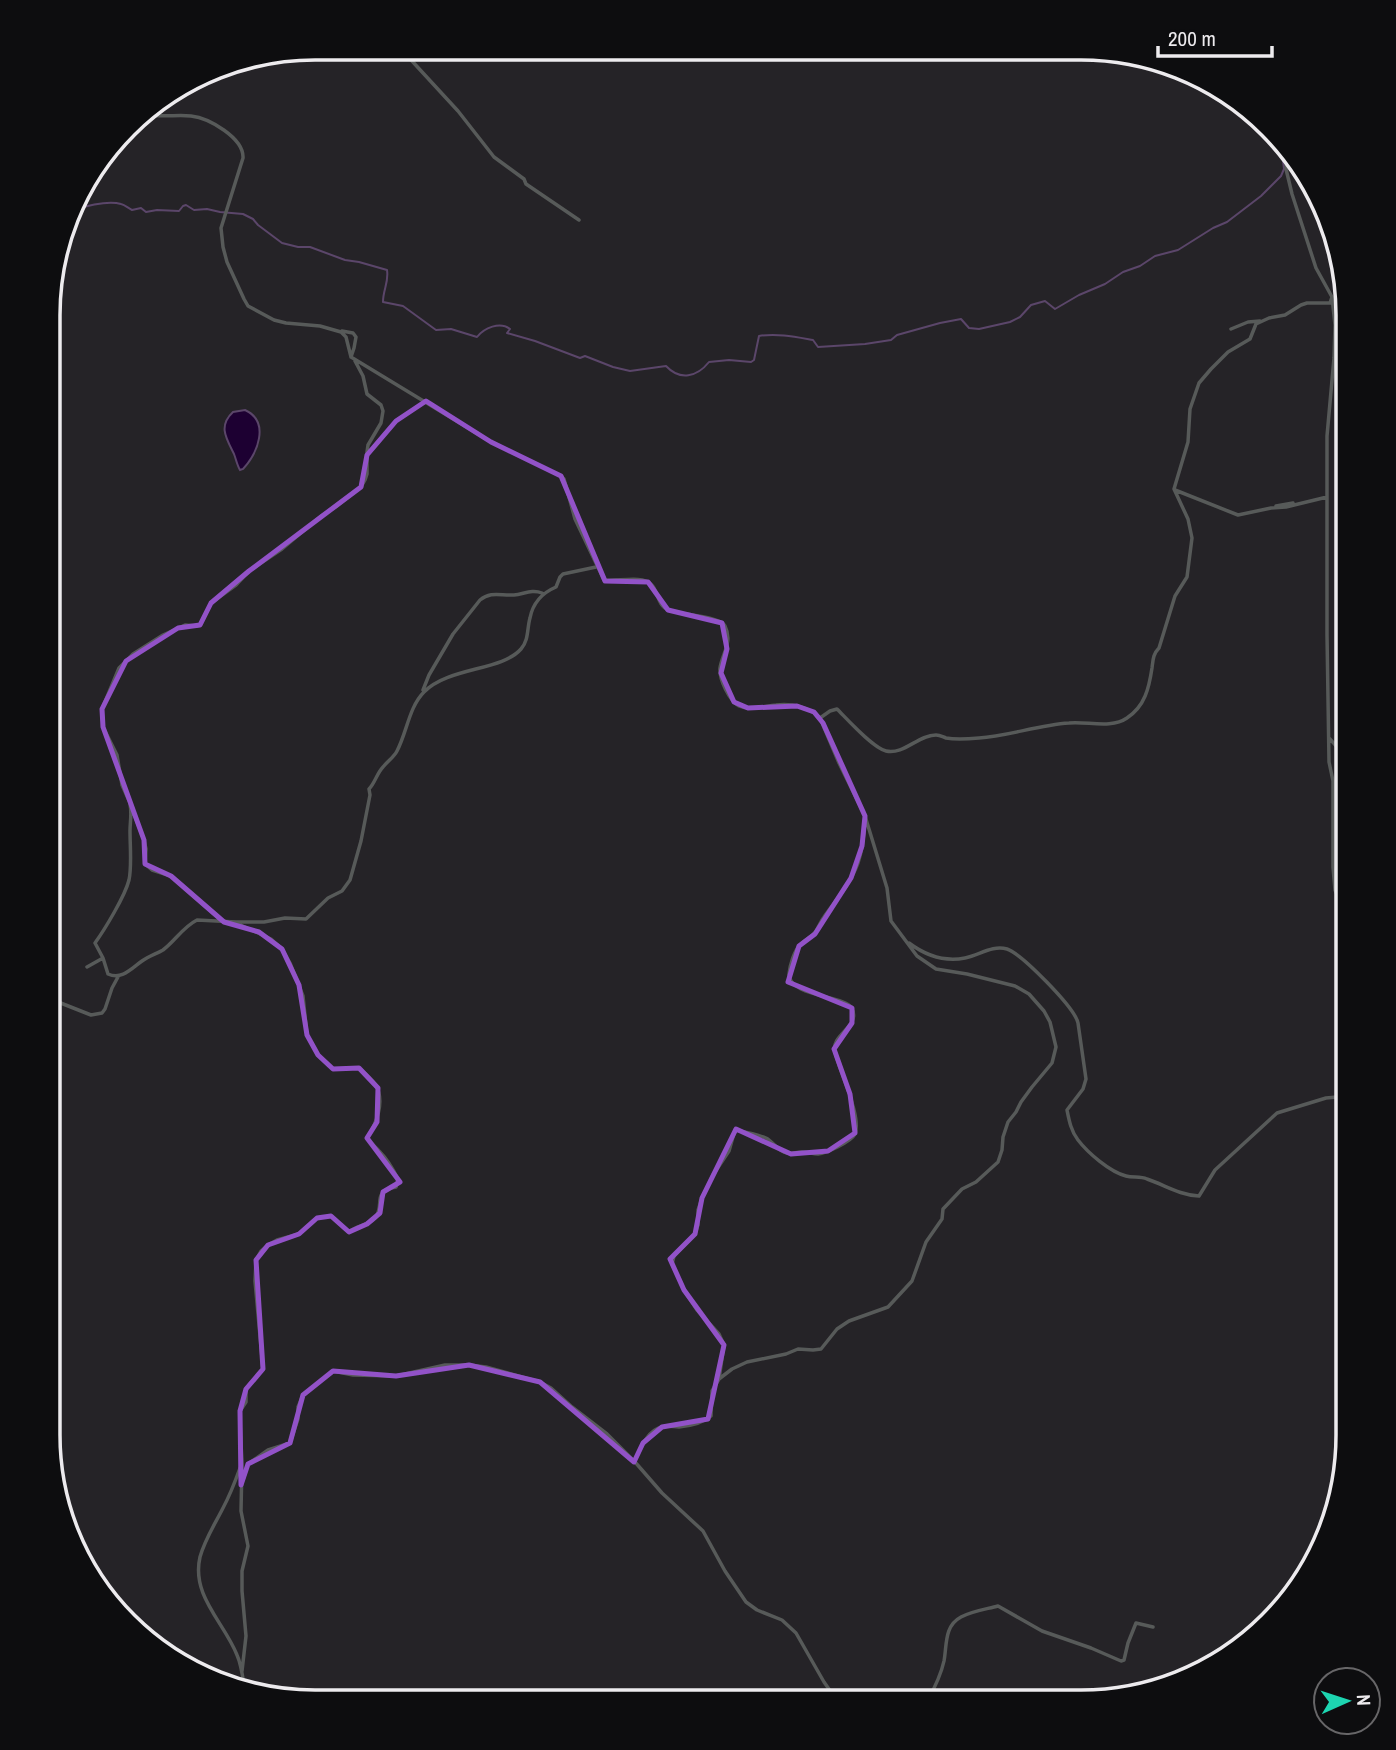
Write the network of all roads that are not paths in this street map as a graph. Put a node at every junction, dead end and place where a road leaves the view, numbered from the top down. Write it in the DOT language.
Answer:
graph roads {
  1 [pos="412,60"];
  2 [pos="155,116"];
  3 [pos="1286,162"];
  4 [pos="579,220"];
  5 [pos="1332,297"];
  6 [pos="1262,321"];
  7 [pos="1231,329"];
  8 [pos="337,330"];
  9 [pos="351,357"];
  10 [pos="426,401"];
  11 [pos="367,455"];
  12 [pos="1174,489"];
  13 [pos="1327,498"];
  14 [pos="596,567"];
  15 [pos="542,593"];
  16 [pos="423,693"];
  17 [pos="820,718"];
  18 [pos="1329,738"];
  19 [pos="1336,746"];
  20 [pos="130,804"];
  21 [pos="866,816"];
  22 [pos="1336,892"];
  23 [pos="224,922"];
  24 [pos="234,922"];
  25 [pos="907,942"];
  26 [pos="103,958"];
  27 [pos="87,967"];
  28 [pos="118,977"];
  29 [pos="60,1002"];
  30 [pos="1336,1097"];
  31 [pos="719,1379"];
  32 [pos="635,1462"];
  33 [pos="242,1464"];
  34 [pos="241,1485"];
  35 [pos="1153,1628"];
  36 [pos="242,1671"];
  37 [pos="243,1680"];
  38 [pos="830,1690"];
  39 [pos="934,1690"];
  1 -- 4 [label="street"];
  2 -- 8 [label="street"];
  3 -- 5 [label="street"];
  5 -- 6 [label="street"];
  5 -- 13 [label="street"];
  6 -- 7 [label="street"];
  6 -- 12 [label="street"];
  8 -- 9 [label="street"];
  8 -- 9 [label="street"];
  9 -- 10 [label="street"];
  9 -- 11 [label="street"];
  10 -- 11 [label="street"];
  10 -- 14 [label="street"];
  11 -- 20 [label="street"];
  12 -- 13 [label="street"];
  12 -- 17 [label="street"];
  13 -- 18 [label="street"];
  14 -- 15 [label="street"];
  14 -- 17 [label="street"];
  15 -- 16 [label="street"];
  15 -- 16 [label="street"];
  16 -- 24 [label="street"];
  17 -- 21 [label="street"];
  18 -- 19 [label="street"];
  18 -- 22 [label="street"];
  20 -- 23 [label="street"];
  20 -- 26 [label="street"];
  21 -- 25 [label="street"];
  21 -- 31 [label="street"];
  23 -- 24 [label="street"];
  23 -- 28 [label="street"];
  24 -- 33 [label="street"];
  25 -- 30 [label="street"];
  25 -- 31 [label="street"];
  26 -- 27 [label="street"];
  26 -- 28 [label="street"];
  28 -- 29 [label="street"];
  31 -- 32 [label="street"];
  32 -- 34 [label="street"];
  32 -- 38 [label="street"];
  33 -- 34 [label="street"];
  33 -- 36 [label="street"];
  34 -- 36 [label="street"];
  35 -- 39 [label="street"];
  36 -- 37 [label="street"];
}
